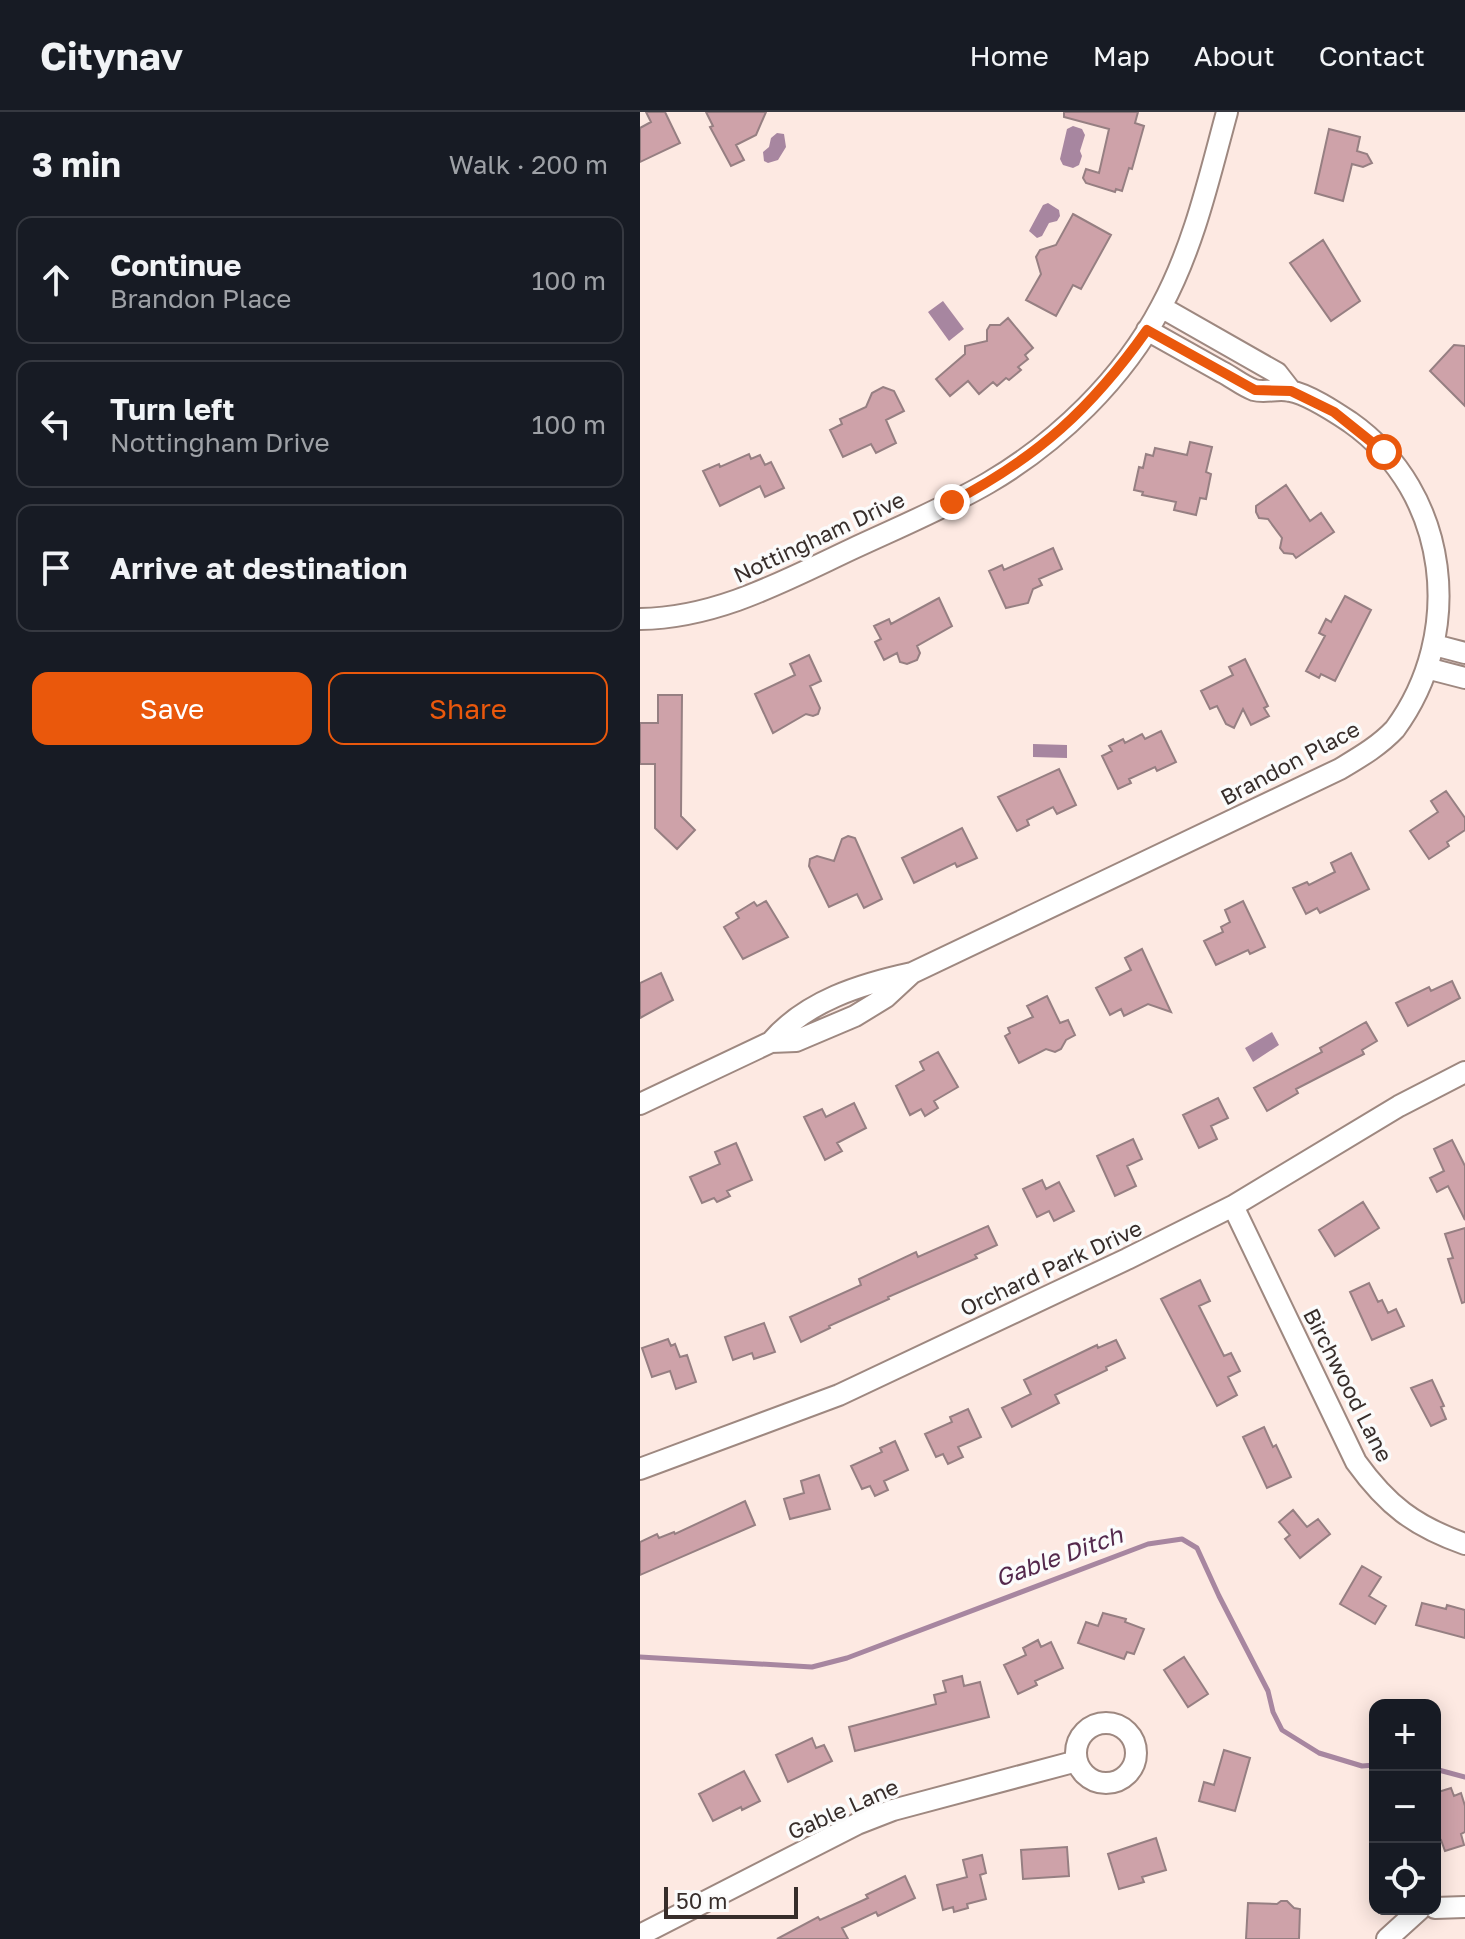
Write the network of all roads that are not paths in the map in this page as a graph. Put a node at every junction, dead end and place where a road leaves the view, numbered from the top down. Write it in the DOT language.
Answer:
graph roads {
  1 [pos="1227,112"];
  2 [pos="1161,307"];
  3 [pos="1147,330"];
  4 [pos="1291,391"];
  5 [pos="640,619"];
  6 [pos="1442,647"];
  7 [pos="1465,653"];
  8 [pos="1434,670"];
  9 [pos="1465,678"];
  10 [pos="1465,1072"];
  11 [pos="640,1104"];
  12 [pos="1233,1206"];
  13 [pos="640,1469"];
  14 [pos="1465,1544"];
  15 [pos="1077,1761"];
  16 [pos="1465,1907"];
  17 [pos="1441,1908"];
  18 [pos="1413,1915"];
  19 [pos="640,1935"];
  20 [pos="1387,1939"];
  1 -- 2 [label="street, Nottingham Drive"];
  2 -- 3 [label="street, Nottingham Drive"];
  2 -- 4 [label="street, Brandon Place"];
  3 -- 4 [label="street, Brandon Place"];
  3 -- 5 [label="street, Nottingham Drive"];
  4 -- 6 [label="street, Brandon Place"];
  6 -- 7 [label="street"];
  6 -- 8 [label="street, Brandon Place"];
  8 -- 9 [label="street"];
  8 -- 11 [label="street, Brandon Place"];
  10 -- 12 [label="street, Orchard Park Drive"];
  12 -- 13 [label="street, Orchard Park Drive"];
  12 -- 14 [label="street, Birchwood Lane"];
  15 -- 19 [label="street, Gable Lane"];
  16 -- 17 [label="street"];
  18 -- 20 [label="street"];
}
